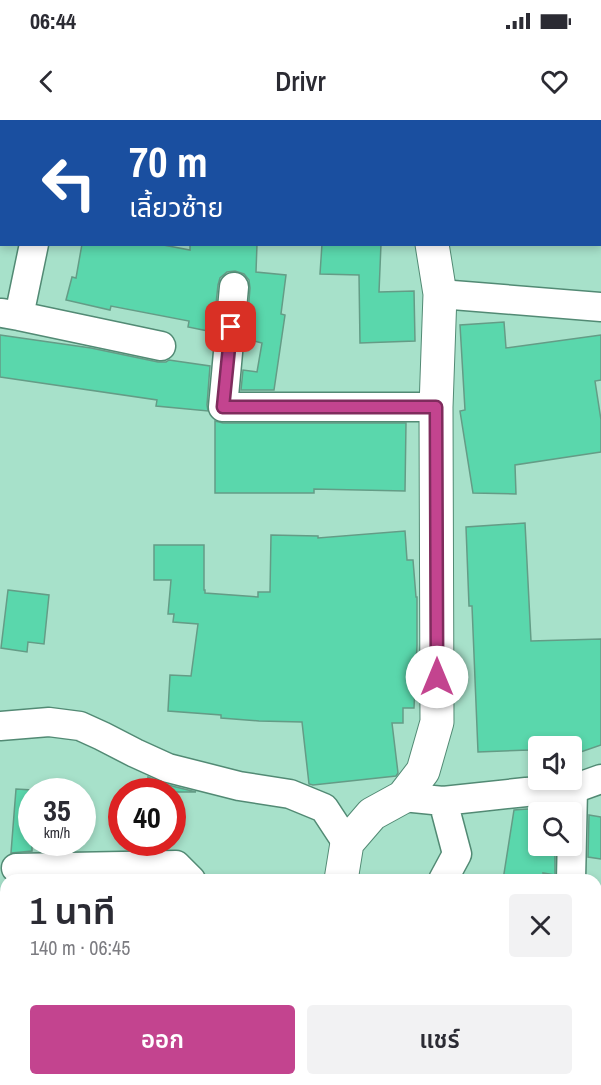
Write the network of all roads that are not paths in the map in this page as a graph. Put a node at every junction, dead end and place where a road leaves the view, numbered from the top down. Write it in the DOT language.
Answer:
graph roads {
  1 [pos="33,246"];
  2 [pos="432,246"];
  3 [pos="234,287"];
  4 [pos="440,294"];
  5 [pos="601,307"];
  6 [pos="10,314"];
  7 [pos="161,346"];
  8 [pos="436,407"];
  9 [pos="0,726"];
  10 [pos="601,779"];
  11 [pos="582,786"];
  12 [pos="557,790"];
  13 [pos="573,790"];
  14 [pos="403,797"];
  15 [pos="443,801"];
  16 [pos="347,843"];
  17 [pos="16,868"];
  18 [pos="185,874"];
  19 [pos="342,874"];
  20 [pos="446,874"];
  21 [pos="571,874"];
  1 -- 6 [label="street"];
  2 -- 4 [label="street"];
  3 -- 8 [label="street"];
  4 -- 5 [label="street"];
  4 -- 8 [label="street"];
  6 -- 7 [label="street"];
  8 -- 14 [label="street"];
  9 -- 16 [label="street"];
  10 -- 11 [label="street"];
  12 -- 15 [label="street"];
  13 -- 21 [label="street"];
  14 -- 15 [label="street"];
  14 -- 16 [label="street"];
  15 -- 20 [label="street"];
  16 -- 19 [label="street"];
  17 -- 18 [label="street"];
}
